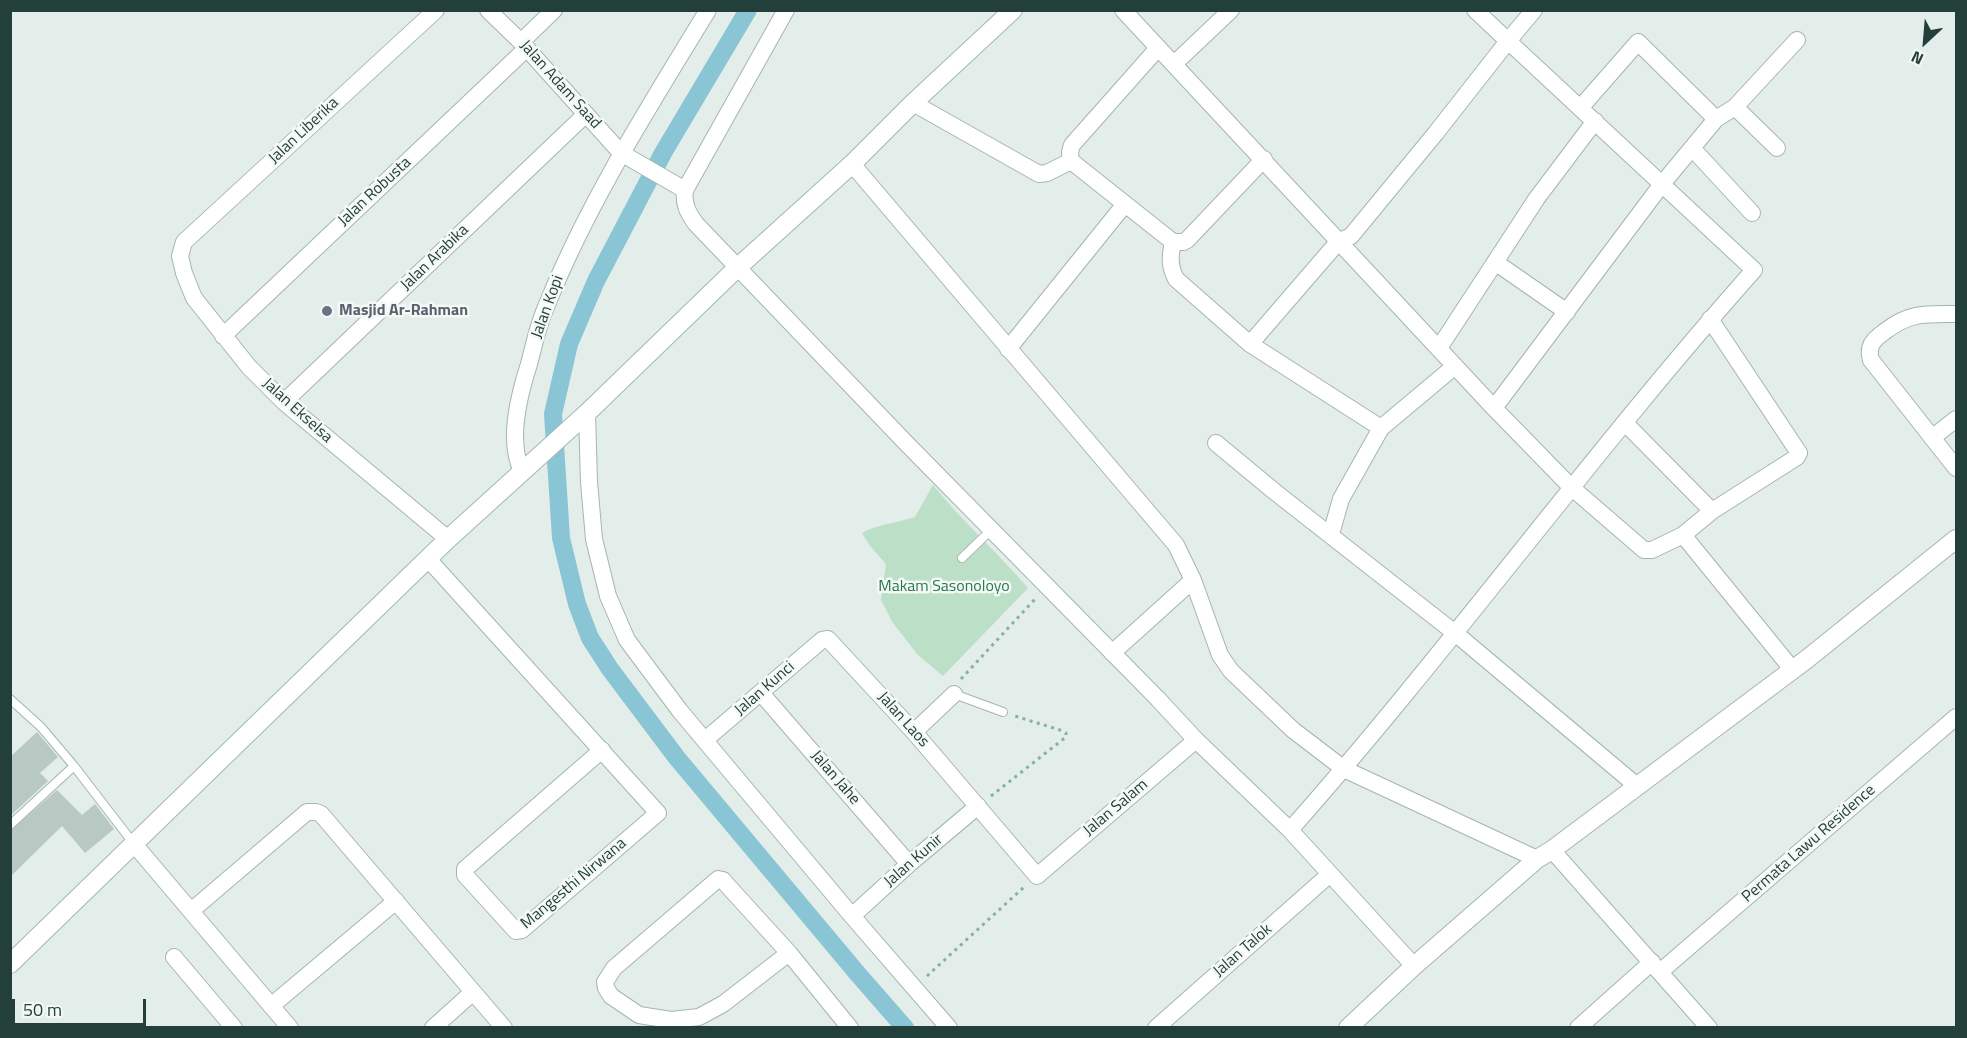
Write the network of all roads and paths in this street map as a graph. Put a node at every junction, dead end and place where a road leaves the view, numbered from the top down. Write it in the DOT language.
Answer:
graph roads {
  1 [pos="436,10"];
  2 [pos="488,10"];
  3 [pos="554,10"];
  4 [pos="708,10"];
  5 [pos="786,10"];
  6 [pos="1013,10"];
  7 [pos="1123,10"];
  8 [pos="1232,10"];
  9 [pos="1475,10"];
  10 [pos="1534,10"];
  11 [pos="1797,40"];
  12 [pos="1508,41"];
  13 [pos="524,45"];
  14 [pos="1158,48"];
  15 [pos="1174,64"];
  16 [pos="913,103"];
  17 [pos="1735,106"];
  18 [pos="1581,107"];
  19 [pos="586,114"];
  20 [pos="1716,119"];
  21 [pos="1595,121"];
  22 [pos="1692,148"];
  23 [pos="1777,148"];
  24 [pos="626,156"];
  25 [pos="1264,159"];
  26 [pos="1071,161"];
  27 [pos="852,164"];
  28 [pos="1662,184"];
  29 [pos="682,188"];
  30 [pos="1125,204"];
  31 [pos="1752,213"];
  32 [pos="1173,242"];
  33 [pos="1338,242"];
  34 [pos="180,256"];
  35 [pos="1495,262"];
  36 [pos="737,268"];
  37 [pos="1567,312"];
  38 [pos="1956,314"];
  39 [pos="1710,320"];
  40 [pos="223,336"];
  41 [pos="1250,344"];
  42 [pos="1439,348"];
  43 [pos="1008,349"];
  44 [pos="1455,366"];
  45 [pos="284,402"];
  46 [pos="1494,408"];
  47 [pos="581,417"];
  48 [pos="1956,419"];
  49 [pos="1625,423"];
  50 [pos="1381,428"];
  51 [pos="1932,438"];
  52 [pos="1216,443"];
  53 [pos="1956,468"];
  54 [pos="524,470"];
  55 [pos="1571,486"];
  56 [pos="1712,511"];
  57 [pos="991,530"];
  58 [pos="1331,534"];
  59 [pos="1683,535"];
  60 [pos="448,539"];
  61 [pos="1956,539"];
  62 [pos="962,558"];
  63 [pos="428,559"];
  64 [pos="1193,579"];
  65 [pos="1047,586"];
  66 [pos="1455,633"];
  67 [pos="825,639"];
  68 [pos="1112,653"];
  69 [pos="1792,669"];
  70 [pos="761,693"];
  71 [pos="954,694"];
  72 [pos="10,699"];
  73 [pos="1003,712"];
  74 [pos="1956,717"];
  75 [pos="914,732"];
  76 [pos="705,740"];
  77 [pos="1196,740"];
  78 [pos="602,750"];
  79 [pos="74,766"];
  80 [pos="1344,769"];
  81 [pos="1637,786"];
  82 [pos="978,806"];
  83 [pos="10,825"];
  84 [pos="1290,830"];
  85 [pos="134,843"];
  86 [pos="1545,855"];
  87 [pos="909,864"];
  88 [pos="1330,874"];
  89 [pos="1037,876"];
  90 [pos="396,902"];
  91 [pos="191,910"];
  92 [pos="852,916"];
  93 [pos="789,953"];
  94 [pos="174,957"];
  95 [pos="10,964"];
  96 [pos="1414,966"];
  97 [pos="1657,966"];
  98 [pos="914,987"];
  99 [pos="473,992"];
  100 [pos="271,1006"];
  101 [pos="1705,1026"];
  102 [pos="234,1028"];
  103 [pos="290,1028"];
  104 [pos="433,1028"];
  105 [pos="504,1028"];
  106 [pos="850,1028"];
  107 [pos="949,1028"];
  108 [pos="1156,1028"];
  109 [pos="1348,1028"];
  110 [pos="1578,1028"];
  1 -- 34 [label="street, Jalan Liberika"];
  2 -- 13 [label="street, Jalan Adam Saad"];
  3 -- 13 [label="street, Jalan Robusta"];
  4 -- 24 [label="street, Jalan Kopi"];
  5 -- 29 [label="street"];
  6 -- 16 [label="main road"];
  7 -- 14 [label="street"];
  8 -- 15 [label="street"];
  9 -- 12 [label="street"];
  10 -- 12 [label="street"];
  11 -- 17 [label="street"];
  12 -- 18 [label="street"];
  12 -- 33 [label="street"];
  13 -- 19 [label="street, Jalan Adam Saad"];
  13 -- 40 [label="street, Jalan Robusta"];
  14 -- 15 [label="street"];
  14 -- 26 [label="street"];
  15 -- 25 [label="street"];
  16 -- 26 [label="street"];
  16 -- 27 [label="main road"];
  17 -- 20 [label="street"];
  17 -- 23 [label="street"];
  18 -- 20 [label="street"];
  18 -- 21 [label="street"];
  19 -- 24 [label="street, Jalan Adam Saad"];
  19 -- 45 [label="street, Jalan Arabika"];
  20 -- 22 [label="street"];
  21 -- 28 [label="street"];
  21 -- 35 [label="street"];
  22 -- 28 [label="street"];
  22 -- 31 [label="street"];
  24 -- 29 [label="street, Jalan Adam Saad"];
  24 -- 54 [label="street, Jalan Kopi"];
  25 -- 32 [label="street"];
  25 -- 33 [label="street"];
  26 -- 30 [label="street"];
  27 -- 36 [label="main road"];
  27 -- 43 [label="street"];
  28 -- 37 [label="street"];
  28 -- 39 [label="street"];
  29 -- 36 [label="street"];
  30 -- 32 [label="street"];
  30 -- 43 [label="street"];
  32 -- 41 [label="street"];
  33 -- 41 [label="street"];
  33 -- 42 [label="street"];
  34 -- 40 [label="street, Jalan Ekselsa"];
  35 -- 37 [label="street"];
  35 -- 42 [label="street"];
  36 -- 47 [label="main road"];
  36 -- 57 [label="street"];
  37 -- 46 [label="street"];
  38 -- 51 [label="street"];
  39 -- 49 [label="street"];
  39 -- 56 [label="street"];
  40 -- 45 [label="street, Jalan Ekselsa"];
  41 -- 50 [label="street"];
  42 -- 44 [label="street"];
  43 -- 64 [label="street"];
  44 -- 46 [label="street"];
  44 -- 50 [label="street"];
  45 -- 60 [label="street, Jalan Ekselsa"];
  46 -- 55 [label="street"];
  47 -- 54 [label="main road"];
  47 -- 76 [label="street"];
  48 -- 51 [label="street"];
  49 -- 55 [label="street"];
  49 -- 56 [label="street"];
  50 -- 58 [label="street"];
  51 -- 53 [label="street"];
  52 -- 58 [label="street"];
  54 -- 60 [label="main road"];
  55 -- 59 [label="street"];
  55 -- 66 [label="street"];
  56 -- 59 [label="street"];
  57 -- 62 [label="lane"];
  57 -- 65 [label="street"];
  58 -- 66 [label="street"];
  59 -- 69 [label="street"];
  60 -- 63 [label="main road"];
  61 -- 69 [label="main road"];
  63 -- 78 [label="street, Mangesthi Nirwana"];
  63 -- 85 [label="main road"];
  64 -- 68 [label="street"];
  64 -- 80 [label="street"];
  65 -- 68 [label="street"];
  65 -- 71 [label="path"];
  66 -- 80 [label="street"];
  66 -- 81 [label="street"];
  67 -- 70 [label="street, Jalan Kunci"];
  67 -- 75 [label="street, Jalan Laos"];
  68 -- 77 [label="street"];
  69 -- 81 [label="main road"];
  70 -- 76 [label="street, Jalan Kunci"];
  70 -- 87 [label="street, Jalan Jahe"];
  71 -- 73 [label="lane"];
  71 -- 75 [label="street"];
  72 -- 79 [label="lane"];
  73 -- 82 [label="path"];
  74 -- 97 [label="street, Permata Lawu Residence"];
  75 -- 82 [label="street, Jalan Laos"];
  76 -- 92 [label="street"];
  77 -- 84 [label="street"];
  77 -- 89 [label="street, Jalan Salam"];
  78 -- 78 [label="street, Mangesthi Nirwana"];
  79 -- 83 [label="lane"];
  79 -- 85 [label="lane"];
  80 -- 84 [label="street"];
  80 -- 86 [label="street"];
  81 -- 86 [label="main road"];
  82 -- 87 [label="street, Jalan Kunir"];
  82 -- 89 [label="street, Jalan Laos"];
  84 -- 88 [label="street"];
  85 -- 91 [label="street"];
  85 -- 95 [label="main road"];
  86 -- 96 [label="main road"];
  86 -- 97 [label="street"];
  87 -- 92 [label="street, Jalan Kunir"];
  88 -- 96 [label="street"];
  88 -- 108 [label="street, Jalan Talok"];
  89 -- 98 [label="path"];
  90 -- 91 [label="street"];
  90 -- 99 [label="street"];
  90 -- 100 [label="street"];
  91 -- 100 [label="street"];
  92 -- 98 [label="street"];
  93 -- 93 [label="street"];
  93 -- 106 [label="street"];
  94 -- 102 [label="street"];
  96 -- 109 [label="main road"];
  97 -- 101 [label="street"];
  97 -- 110 [label="street, Permata Lawu Residence"];
  98 -- 107 [label="street"];
  99 -- 104 [label="street"];
  99 -- 105 [label="street"];
  100 -- 103 [label="street"];
}
